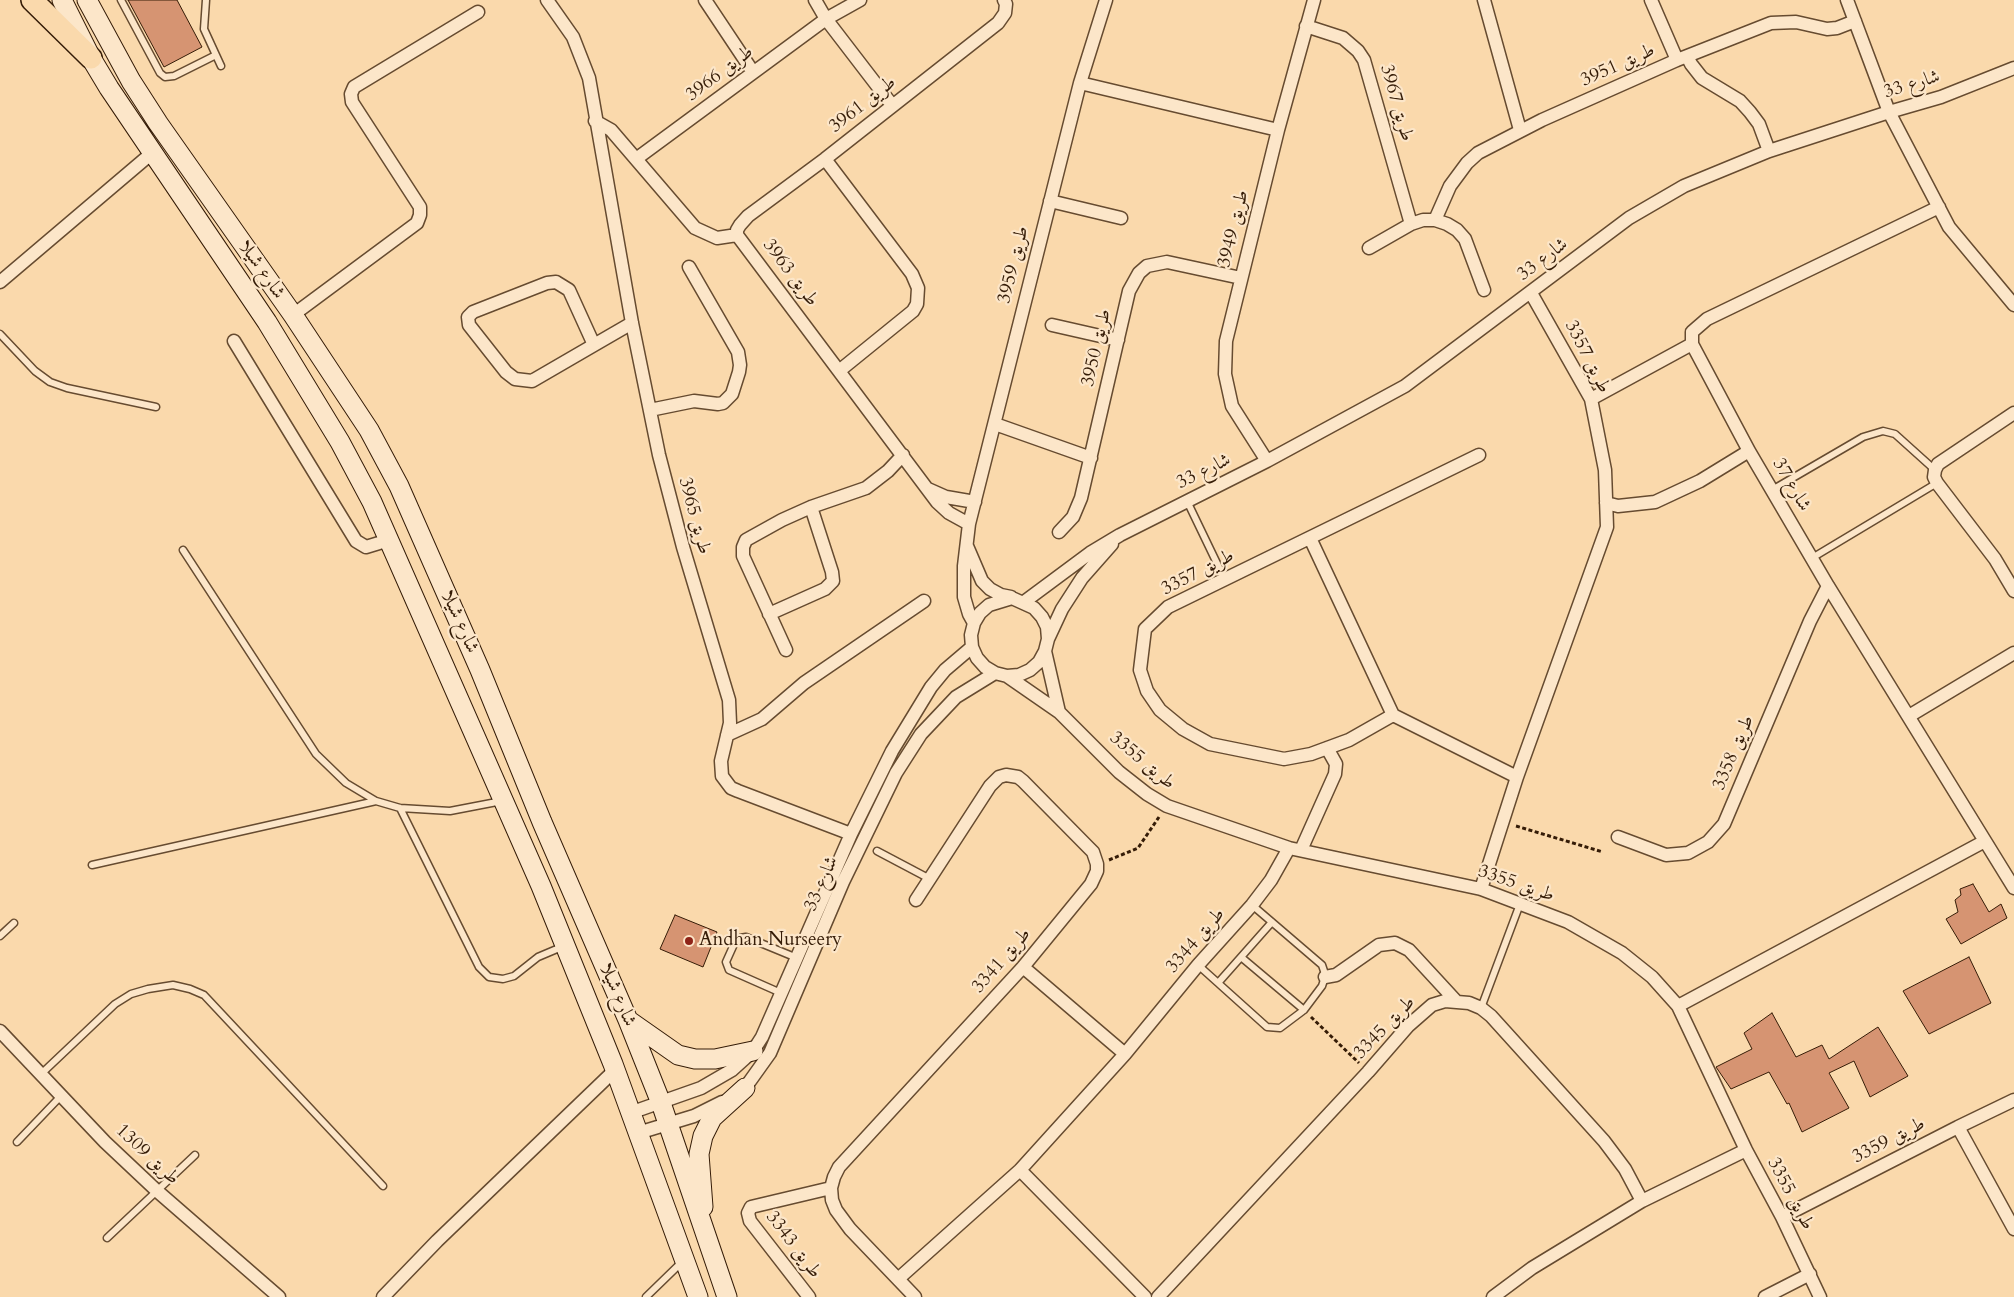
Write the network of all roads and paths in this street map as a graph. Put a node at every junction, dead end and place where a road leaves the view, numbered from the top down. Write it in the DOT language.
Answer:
graph roads {
  1 [pos="32,0"];
  2 [pos="62,0"];
  3 [pos="87,0"];
  4 [pos="121,0"];
  5 [pos="206,0"];
  6 [pos="547,0"];
  7 [pos="705,0"];
  8 [pos="816,0"];
  9 [pos="860,0"];
  10 [pos="1004,0"];
  11 [pos="1106,0"];
  12 [pos="1314,0"];
  13 [pos="1484,0"];
  14 [pos="1651,0"];
  15 [pos="1850,1"];
  16 [pos="478,12"];
  17 [pos="826,19"];
  18 [pos="1855,21"];
  19 [pos="1306,26"];
  20 [pos="216,55"];
  21 [pos="91,58"];
  22 [pos="1682,58"];
  23 [pos="222,66"];
  24 [pos="2014,68"];
  25 [pos="753,72"];
  26 [pos="1080,83"];
  27 [pos="892,105"];
  28 [pos="1889,112"];
  29 [pos="595,121"];
  30 [pos="1278,130"];
  31 [pos="1520,130"];
  32 [pos="1769,152"];
  33 [pos="152,153"];
  34 [pos="636,159"];
  35 [pos="825,159"];
  36 [pos="1050,201"];
  37 [pos="1939,207"];
  38 [pos="1121,218"];
  39 [pos="1435,220"];
  40 [pos="1411,224"];
  41 [pos="737,235"];
  42 [pos="1370,248"];
  43 [pos="689,268"];
  44 [pos="1241,278"];
  45 [pos="0,282"];
  46 [pos="1484,290"];
  47 [pos="1531,293"];
  48 [pos="2014,305"];
  49 [pos="293,315"];
  50 [pos="632,322"];
  51 [pos="1052,325"];
  52 [pos="0,334"];
  53 [pos="1118,340"];
  54 [pos="234,341"];
  55 [pos="594,344"];
  56 [pos="1692,344"];
  57 [pos="840,371"];
  58 [pos="1591,399"];
  59 [pos="156,407"];
  60 [pos="650,410"];
  61 [pos="2014,413"];
  62 [pos="995,424"];
  63 [pos="1749,451"];
  64 [pos="903,455"];
  65 [pos="1479,456"];
  66 [pos="1091,458"];
  67 [pos="1267,461"];
  68 [pos="1935,470"];
  69 [pos="1937,483"];
  70 [pos="928,489"];
  71 [pos="1772,490"];
  72 [pos="1187,501"];
  73 [pos="975,502"];
  74 [pos="1606,503"];
  75 [pos="811,507"];
  76 [pos="969,524"];
  77 [pos="1059,532"];
  78 [pos="1120,534"];
  79 [pos="1310,538"];
  80 [pos="389,540"];
  81 [pos="966,541"];
  82 [pos="183,550"];
  83 [pos="1812,558"];
  84 [pos="1226,580"];
  85 [pos="1828,586"];
  86 [pos="2014,591"];
  87 [pos="1018,600"];
  88 [pos="924,601"];
  89 [pos="769,614"];
  90 [pos="974,623"];
  91 [pos="1047,645"];
  92 [pos="972,647"];
  93 [pos="786,650"];
  94 [pos="2014,654"];
  95 [pos="1001,675"];
  96 [pos="1059,712"];
  97 [pos="1393,715"];
  98 [pos="1909,716"];
  99 [pos="727,735"];
  100 [pos="1327,748"];
  101 [pos="1517,778"];
  102 [pos="376,801"];
  103 [pos="504,801"];
  104 [pos="1167,806"];
  105 [pos="400,808"];
  106 [pos="1503,822"];
  107 [pos="851,834"];
  108 [pos="1618,837"];
  109 [pos="1985,841"];
  110 [pos="1295,849"];
  111 [pos="877,851"];
  112 [pos="1603,852"];
  113 [pos="1097,864"];
  114 [pos="92,866"];
  115 [pos="930,879"];
  116 [pos="2014,888"];
  117 [pos="1481,889"];
  118 [pos="916,900"];
  119 [pos="1520,904"];
  120 [pos="1252,905"];
  121 [pos="14,922"];
  122 [pos="1272,922"];
  123 [pos="0,936"];
  124 [pos="565,946"];
  125 [pos="1241,957"];
  126 [pos="797,958"];
  127 [pos="1198,964"];
  128 [pos="1023,967"];
  129 [pos="1325,977"];
  130 [pos="1218,983"];
  131 [pos="781,993"];
  132 [pos="1456,1001"];
  133 [pos="1678,1006"];
  134 [pos="1481,1008"];
  135 [pos="1304,1010"];
  136 [pos="628,1020"];
  137 [pos="0,1030"];
  138 [pos="753,1051"];
  139 [pos="1125,1054"];
  140 [pos="615,1070"];
  141 [pos="1368,1072"];
  142 [pos="40,1075"];
  143 [pos="745,1088"];
  144 [pos="60,1097"];
  145 [pos="2014,1100"];
  146 [pos="660,1103"];
  147 [pos="630,1113"];
  148 [pos="668,1125"];
  149 [pos="1958,1126"];
  150 [pos="638,1133"];
  151 [pos="17,1142"];
  152 [pos="1746,1150"];
  153 [pos="195,1155"];
  154 [pos="1020,1170"];
  155 [pos="383,1186"];
  156 [pos="831,1188"];
  157 [pos="156,1190"];
  158 [pos="1642,1201"];
  159 [pos="1782,1217"];
  160 [pos="2014,1229"];
  161 [pos="704,1231"];
  162 [pos="107,1238"];
  163 [pos="684,1260"];
  164 [pos="1810,1274"];
  165 [pos="898,1279"];
  166 [pos="279,1297"];
  167 [pos="383,1297"];
  168 [pos="646,1297"];
  169 [pos="698,1297"];
  170 [pos="727,1297"];
  171 [pos="809,1297"];
  172 [pos="915,1297"];
  173 [pos="1145,1297"];
  174 [pos="1158,1297"];
  175 [pos="1493,1297"];
  176 [pos="1765,1297"];
  177 [pos="1820,1297"];
  1 -- 21 [label="main road"];
  2 -- 21 [label="main road, شارع شيلا"];
  3 -- 49 [label="main road, شارع شيلا"];
  4 -- 20 [label="lane"];
  5 -- 20 [label="lane"];
  6 -- 29 [label="street"];
  7 -- 25 [label="street"];
  8 -- 17 [label="street"];
  9 -- 17 [label="street, طريق 3966"];
  10 -- 27 [label="street, طريق 3961"];
  11 -- 26 [label="street, طريق 3959"];
  12 -- 19 [label="street, طريق 3949"];
  13 -- 31 [label="street"];
  14 -- 22 [label="street"];
  15 -- 18 [label="street"];
  16 -- 49 [label="street"];
  17 -- 25 [label="street, طريق 3966"];
  17 -- 27 [label="street"];
  18 -- 22 [label="street, طريق 3951"];
  18 -- 28 [label="street"];
  19 -- 30 [label="street, طريق 3949"];
  19 -- 40 [label="street, طريق 3967"];
  20 -- 23 [label="lane"];
  21 -- 33 [label="main road, شارع شيلا"];
  22 -- 31 [label="street, طريق 3951"];
  22 -- 32 [label="street"];
  24 -- 28 [label="street, شارع 33"];
  25 -- 34 [label="street, طريق 3966"];
  26 -- 30 [label="street"];
  26 -- 36 [label="street, طريق 3959"];
  27 -- 35 [label="street, طريق 3961"];
  28 -- 32 [label="street, شارع 33"];
  28 -- 37 [label="street"];
  29 -- 34 [label="street, طريق 3963"];
  29 -- 50 [label="street, طريق 3965"];
  30 -- 44 [label="street, طريق 3949"];
  31 -- 39 [label="street, طريق 3951"];
  32 -- 47 [label="street, شارع 33"];
  33 -- 45 [label="street"];
  33 -- 80 [label="main road, شارع شيلا"];
  34 -- 41 [label="street, طريق 3963"];
  35 -- 41 [label="street, طريق 3961"];
  35 -- 57 [label="street"];
  36 -- 38 [label="street"];
  36 -- 62 [label="street, طريق 3959"];
  37 -- 48 [label="street"];
  37 -- 56 [label="street"];
  39 -- 40 [label="street"];
  39 -- 46 [label="street"];
  40 -- 42 [label="street"];
  41 -- 57 [label="street, طريق 3963"];
  43 -- 60 [label="street"];
  44 -- 53 [label="street, طريق 3950"];
  44 -- 67 [label="street, طريق 3949"];
  47 -- 58 [label="street, طريق 3357"];
  47 -- 67 [label="street, شارع 33"];
  49 -- 136 [label="main road, شارع شيلا"];
  50 -- 55 [label="street"];
  50 -- 60 [label="street, طريق 3965"];
  51 -- 53 [label="street"];
  52 -- 59 [label="lane"];
  53 -- 66 [label="street, طريق 3950"];
  54 -- 80 [label="street"];
  55 -- 55 [label="street"];
  56 -- 58 [label="street"];
  56 -- 63 [label="street, شارع 37"];
  57 -- 64 [label="street, طريق 3963"];
  58 -- 74 [label="street, طريق 3357"];
  60 -- 99 [label="street, طريق 3965"];
  61 -- 68 [label="street"];
  62 -- 66 [label="street"];
  62 -- 73 [label="street, طريق 3959"];
  63 -- 71 [label="street, شارع 37"];
  63 -- 74 [label="street"];
  64 -- 70 [label="street, طريق 3963"];
  64 -- 75 [label="street"];
  65 -- 79 [label="street, طريق 3357"];
  66 -- 77 [label="street, طريق 3950"];
  67 -- 72 [label="street, شارع 33"];
  68 -- 69 [label="street"];
  68 -- 71 [label="lane"];
  69 -- 83 [label="lane"];
  69 -- 86 [label="street"];
  70 -- 73 [label="street"];
  70 -- 76 [label="street, طريق 3963"];
  71 -- 83 [label="street, شارع 37"];
  72 -- 78 [label="street, شارع 33"];
  72 -- 84 [label="lane"];
  73 -- 76 [label="street, طريق 3959"];
  74 -- 101 [label="street, طريق 3357"];
  75 -- 89 [label="street"];
  75 -- 89 [label="street"];
  76 -- 81 [label="street, طريق 3959"];
  78 -- 87 [label="street, شارع 33"];
  78 -- 91 [label="street, شارع 33"];
  79 -- 84 [label="street, طريق 3357"];
  79 -- 97 [label="street"];
  80 -- 103 [label="main road, شارع شيلا"];
  81 -- 87 [label="street, طريق 3959"];
  81 -- 90 [label="street, طريق 3959"];
  82 -- 102 [label="lane"];
  83 -- 85 [label="street, شارع 37"];
  84 -- 100 [label="street, طريق 3357"];
  85 -- 98 [label="street, شارع 37"];
  85 -- 108 [label="street, طريق 3358"];
  87 -- 90 [label="street"];
  87 -- 91 [label="street"];
  88 -- 99 [label="street"];
  89 -- 93 [label="street"];
  90 -- 92 [label="street"];
  91 -- 95 [label="street"];
  91 -- 96 [label="street"];
  92 -- 95 [label="street"];
  92 -- 107 [label="street, شارع 33"];
  94 -- 98 [label="street"];
  95 -- 96 [label="street, طريق 3355"];
  95 -- 143 [label="street, شارع 33"];
  96 -- 104 [label="street, طريق 3355"];
  97 -- 100 [label="street, طريق 3357"];
  97 -- 101 [label="street"];
  98 -- 109 [label="street, شارع 37"];
  99 -- 107 [label="street, طريق 3965"];
  100 -- 110 [label="street, طريق 3344"];
  101 -- 106 [label="street, طريق 3357"];
  102 -- 105 [label="lane"];
  102 -- 114 [label="lane"];
  103 -- 105 [label="lane"];
  103 -- 124 [label="main road, شارع شيلا"];
  104 -- 110 [label="street, طريق 3355"];
  104 -- 113 [label="path"];
  105 -- 124 [label="lane"];
  106 -- 112 [label="path"];
  106 -- 117 [label="street, طريق 3357"];
  107 -- 126 [label="street, شارع 33"];
  109 -- 116 [label="street, شارع 37"];
  109 -- 133 [label="street"];
  110 -- 117 [label="street, طريق 3355"];
  110 -- 120 [label="street, طريق 3344"];
  111 -- 115 [label="lane"];
  113 -- 115 [label="street"];
  113 -- 128 [label="street, طريق 3341"];
  115 -- 118 [label="street"];
  117 -- 119 [label="street, طريق 3355"];
  119 -- 133 [label="street, طريق 3355"];
  119 -- 134 [label="lane"];
  120 -- 122 [label="lane"];
  120 -- 127 [label="street, طريق 3344"];
  121 -- 123 [label="lane"];
  122 -- 125 [label="lane"];
  122 -- 129 [label="lane"];
  124 -- 140 [label="main road, شارع شيلا"];
  125 -- 130 [label="lane"];
  125 -- 135 [label="lane"];
  126 -- 131 [label="street, شارع 33"];
  126 -- 131 [label="lane"];
  127 -- 130 [label="lane"];
  127 -- 139 [label="street, طريق 3344"];
  128 -- 139 [label="street"];
  128 -- 156 [label="street, طريق 3341"];
  129 -- 132 [label="street"];
  129 -- 135 [label="lane"];
  130 -- 135 [label="lane"];
  131 -- 138 [label="street, شارع 33"];
  132 -- 134 [label="street, طريق 3345"];
  132 -- 141 [label="street, طريق 3345"];
  133 -- 152 [label="street, طريق 3355"];
  134 -- 158 [label="street, طريق 3345"];
  135 -- 141 [label="path"];
  136 -- 138 [label="main road"];
  136 -- 146 [label="main road, شارع شيلا"];
  137 -- 142 [label="street, طريق 1309"];
  138 -- 146 [label="street, شارع 33"];
  139 -- 154 [label="street, طريق 3344"];
  140 -- 147 [label="main road, شارع شيلا"];
  140 -- 167 [label="street"];
  141 -- 174 [label="street, طريق 3345"];
  142 -- 144 [label="street, طريق 1309"];
  142 -- 155 [label="lane"];
  143 -- 148 [label="street, شارع 33"];
  143 -- 161 [label="main road"];
  144 -- 151 [label="lane"];
  144 -- 157 [label="street, طريق 1309"];
  145 -- 149 [label="street, طريق 3359"];
  146 -- 147 [label="street, شارع 33"];
  146 -- 148 [label="main road, شارع شيلا"];
  147 -- 150 [label="main road, شارع شيلا"];
  148 -- 150 [label="street, شارع 33"];
  148 -- 161 [label="main road, شارع شيلا"];
  149 -- 159 [label="street, طريق 3359"];
  149 -- 160 [label="street"];
  150 -- 163 [label="main road, شارع شيلا"];
  152 -- 158 [label="street"];
  152 -- 159 [label="street, طريق 3355"];
  153 -- 157 [label="lane"];
  154 -- 165 [label="street, طريق 3344"];
  154 -- 173 [label="street"];
  156 -- 165 [label="street"];
  156 -- 171 [label="street, طريق 3343"];
  157 -- 162 [label="lane"];
  157 -- 166 [label="street, طريق 1309"];
  158 -- 175 [label="street"];
  159 -- 164 [label="street, طريق 3355"];
  161 -- 170 [label="main road, شارع شيلا"];
  163 -- 168 [label="lane"];
  163 -- 169 [label="main road, شارع شيلا"];
  164 -- 176 [label="street"];
  164 -- 177 [label="street, طريق 3355"];
  165 -- 172 [label="street"];
}
